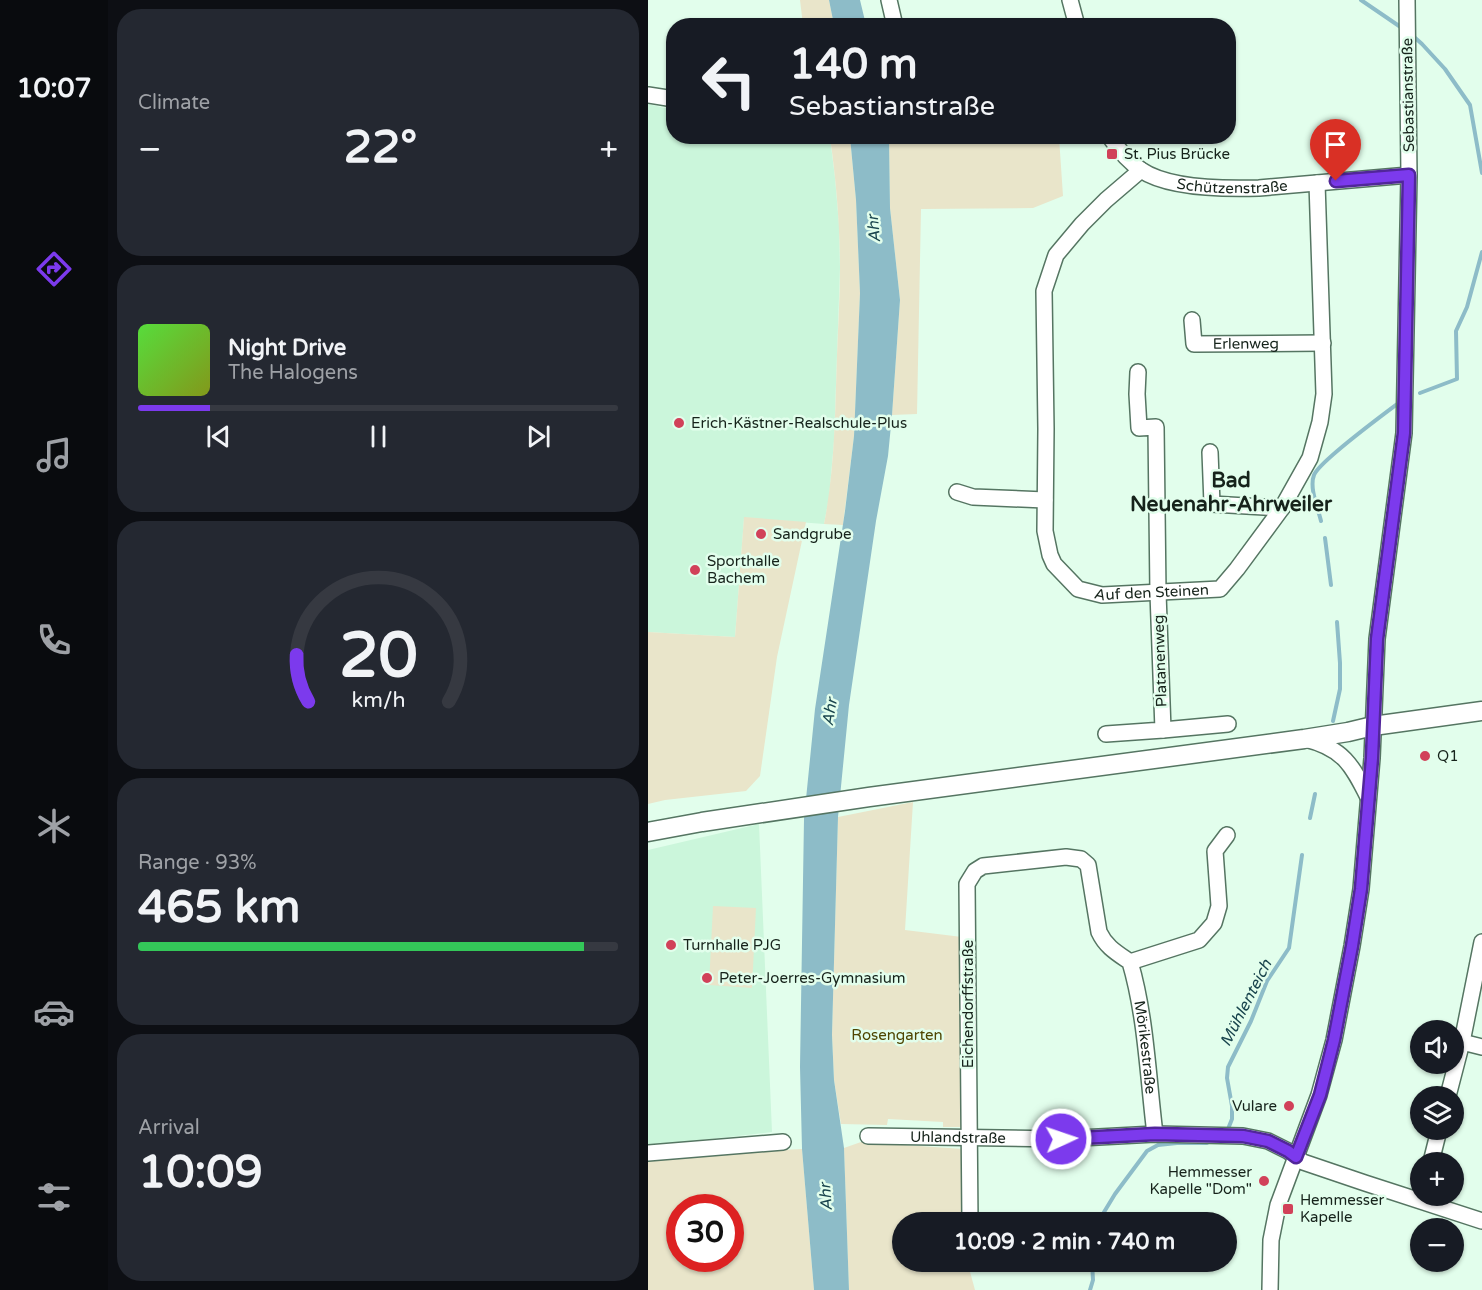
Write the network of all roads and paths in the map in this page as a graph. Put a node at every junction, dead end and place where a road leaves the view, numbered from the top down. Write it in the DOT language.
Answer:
graph roads {
  1 [pos="889,0"];
  2 [pos="1070,0"];
  3 [pos="1407,0"];
  4 [pos="893,18"];
  5 [pos="1075,18"];
  6 [pos="648,95"];
  7 [pos="666,98"];
  8 [pos="1115,144"];
  9 [pos="1141,170"];
  10 [pos="1409,175"];
  11 [pos="1317,183"];
  12 [pos="1192,320"];
  13 [pos="1323,343"];
  14 [pos="1138,372"];
  15 [pos="1210,452"];
  16 [pos="957,492"];
  17 [pos="1045,500"];
  18 [pos="1282,508"];
  19 [pos="1158,592"];
  20 [pos="1482,711"];
  21 [pos="1228,724"];
  22 [pos="1373,726"];
  23 [pos="1162,730"];
  24 [pos="1106,734"];
  25 [pos="1304,739"];
  26 [pos="1369,800"];
  27 [pos="648,832"];
  28 [pos="1227,835"];
  29 [pos="1482,942"];
  30 [pos="1130,962"];
  31 [pos="1464,1028"];
  32 [pos="1464,1043"];
  33 [pos="1482,1047"];
  34 [pos="1155,1134"];
  35 [pos="868,1136"];
  36 [pos="968,1138"];
  37 [pos="783,1142"];
  38 [pos="648,1153"];
  39 [pos="1296,1157"];
  40 [pos="1410,1195"];
  41 [pos="1443,1206"];
  42 [pos="970,1212"];
  43 [pos="1482,1221"];
  44 [pos="1270,1290"];
  1 -- 4 [label="street"];
  2 -- 5 [label="street"];
  3 -- 10 [label="street, Sebastianstraße"];
  6 -- 7 [label="street"];
  8 -- 9 [label="street, Schützenstraße"];
  9 -- 11 [label="street, Schützenstraße"];
  9 -- 17 [label="street, Auf den Steinen"];
  10 -- 11 [label="street, Schützenstraße"];
  10 -- 22 [label="street, Sebastianstraße"];
  11 -- 13 [label="street, Auf den Steinen"];
  12 -- 13 [label="street, Erlenweg"];
  13 -- 18 [label="street, Auf den Steinen"];
  14 -- 19 [label="street, Platanenweg"];
  15 -- 18 [label="street"];
  16 -- 17 [label="street"];
  17 -- 19 [label="street, Auf den Steinen"];
  18 -- 19 [label="street, Auf den Steinen"];
  19 -- 23 [label="street, Platanenweg"];
  20 -- 22 [label="main road"];
  21 -- 23 [label="street, Platanenweg"];
  22 -- 25 [label="main road"];
  22 -- 26 [label="street, Sebastianstraße"];
  23 -- 24 [label="street, Platanenweg"];
  25 -- 26 [label="street"];
  25 -- 27 [label="main road"];
  26 -- 39 [label="street, Sebastianstraße"];
  28 -- 30 [label="street"];
  29 -- 31 [label="street"];
  30 -- 34 [label="street, Mörikestraße"];
  30 -- 36 [label="street, Eichendorffstraße"];
  32 -- 33 [label="street"];
  34 -- 36 [label="street, Uhlandstraße"];
  34 -- 39 [label="street, Uhlandstraße"];
  35 -- 36 [label="street, Uhlandstraße"];
  36 -- 42 [label="street, Eichendorffstraße"];
  37 -- 38 [label="street"];
  39 -- 40 [label="street, Uhlandstraße"];
  39 -- 44 [label="street, Sebastianstraße"];
  41 -- 43 [label="street, Uhlandstraße"];
}
